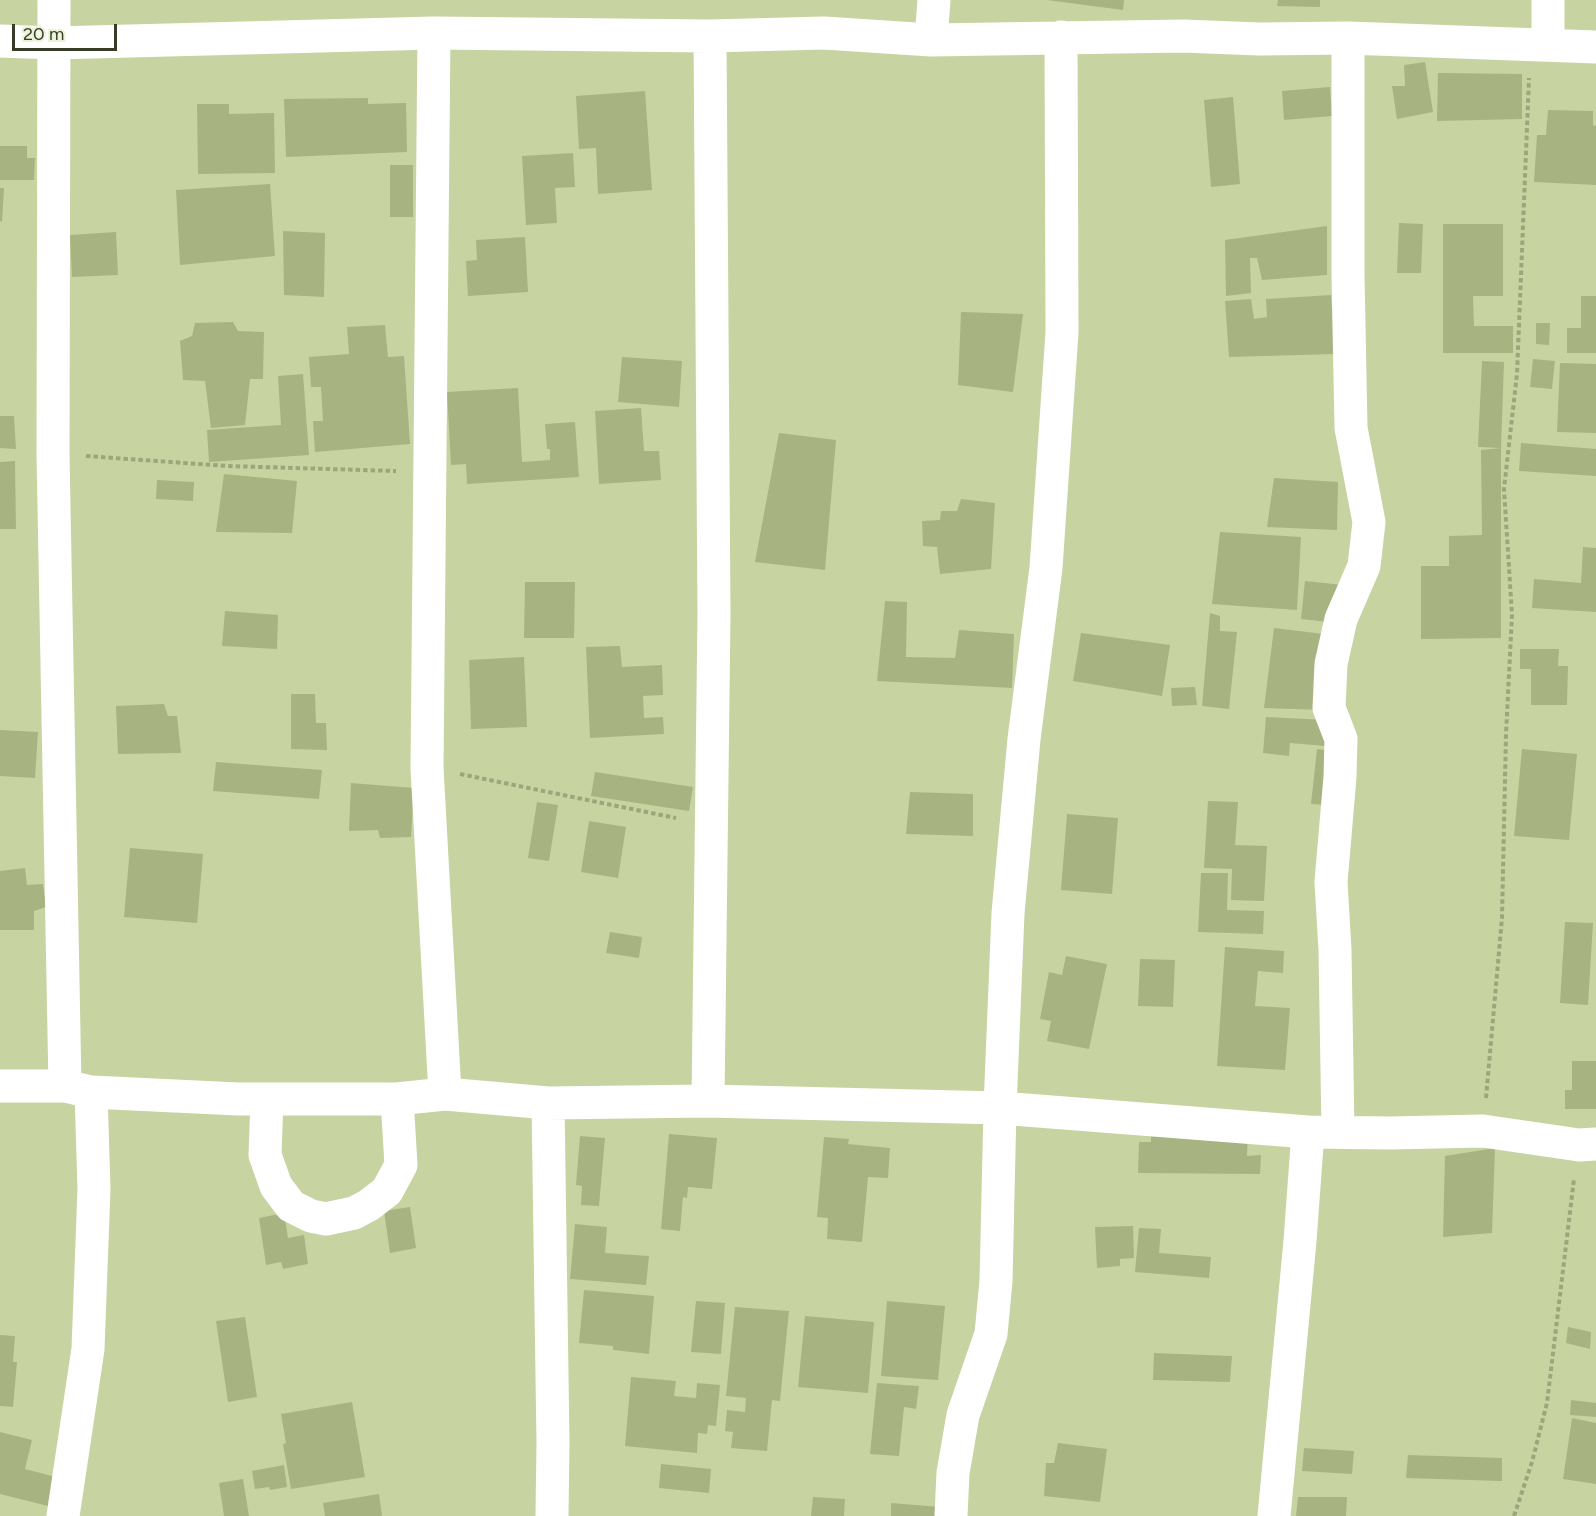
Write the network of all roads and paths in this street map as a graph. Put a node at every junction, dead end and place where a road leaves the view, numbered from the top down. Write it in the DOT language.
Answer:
graph roads {
  1 [pos="54,0"];
  2 [pos="934,0"];
  3 [pos="1548,0"];
  4 [pos="434,33"];
  5 [pos="710,36"];
  6 [pos="1061,37"];
  7 [pos="1348,38"];
  8 [pos="931,40"];
  9 [pos="0,41"];
  10 [pos="54,43"];
  11 [pos="1539,45"];
  12 [pos="1596,47"];
  13 [pos="52,454"];
  14 [pos="430,471"];
  15 [pos="427,768"];
  16 [pos="711,825"];
  17 [pos="0,1086"];
  18 [pos="78,1089"];
  19 [pos="445,1094"];
  20 [pos="267,1099"];
  21 [pos="397,1099"];
  22 [pos="708,1101"];
  23 [pos="548,1102"];
  24 [pos="1000,1108"];
  25 [pos="1483,1131"];
  26 [pos="1323,1132"];
  27 [pos="1587,1145"];
  28 [pos="63,1516"];
  29 [pos="552,1516"];
  30 [pos="951,1516"];
  31 [pos="1274,1516"];
  32 [pos="1514,1516"];
  1 -- 10 [label="street"];
  2 -- 8 [label="street"];
  3 -- 11 [label="street"];
  4 -- 5 [label="street"];
  4 -- 10 [label="street"];
  4 -- 14 [label="street"];
  5 -- 8 [label="street"];
  5 -- 16 [label="street"];
  6 -- 7 [label="street"];
  6 -- 8 [label="street"];
  6 -- 24 [label="street"];
  7 -- 11 [label="street"];
  7 -- 26 [label="street"];
  9 -- 10 [label="street"];
  10 -- 13 [label="street"];
  11 -- 12 [label="street"];
  11 -- 25 [label="path"];
  13 -- 14 [label="path"];
  13 -- 18 [label="street"];
  14 -- 15 [label="street"];
  15 -- 16 [label="path"];
  15 -- 19 [label="street"];
  16 -- 22 [label="street"];
  17 -- 18 [label="street"];
  18 -- 20 [label="street"];
  18 -- 28 [label="street"];
  19 -- 21 [label="street"];
  19 -- 23 [label="street"];
  20 -- 21 [label="street"];
  20 -- 21 [label="street"];
  22 -- 23 [label="street"];
  22 -- 24 [label="street"];
  23 -- 29 [label="street"];
  24 -- 26 [label="street"];
  24 -- 30 [label="street"];
  25 -- 26 [label="street"];
  25 -- 27 [label="street"];
  26 -- 31 [label="street"];
  27 -- 32 [label="path"];
}
